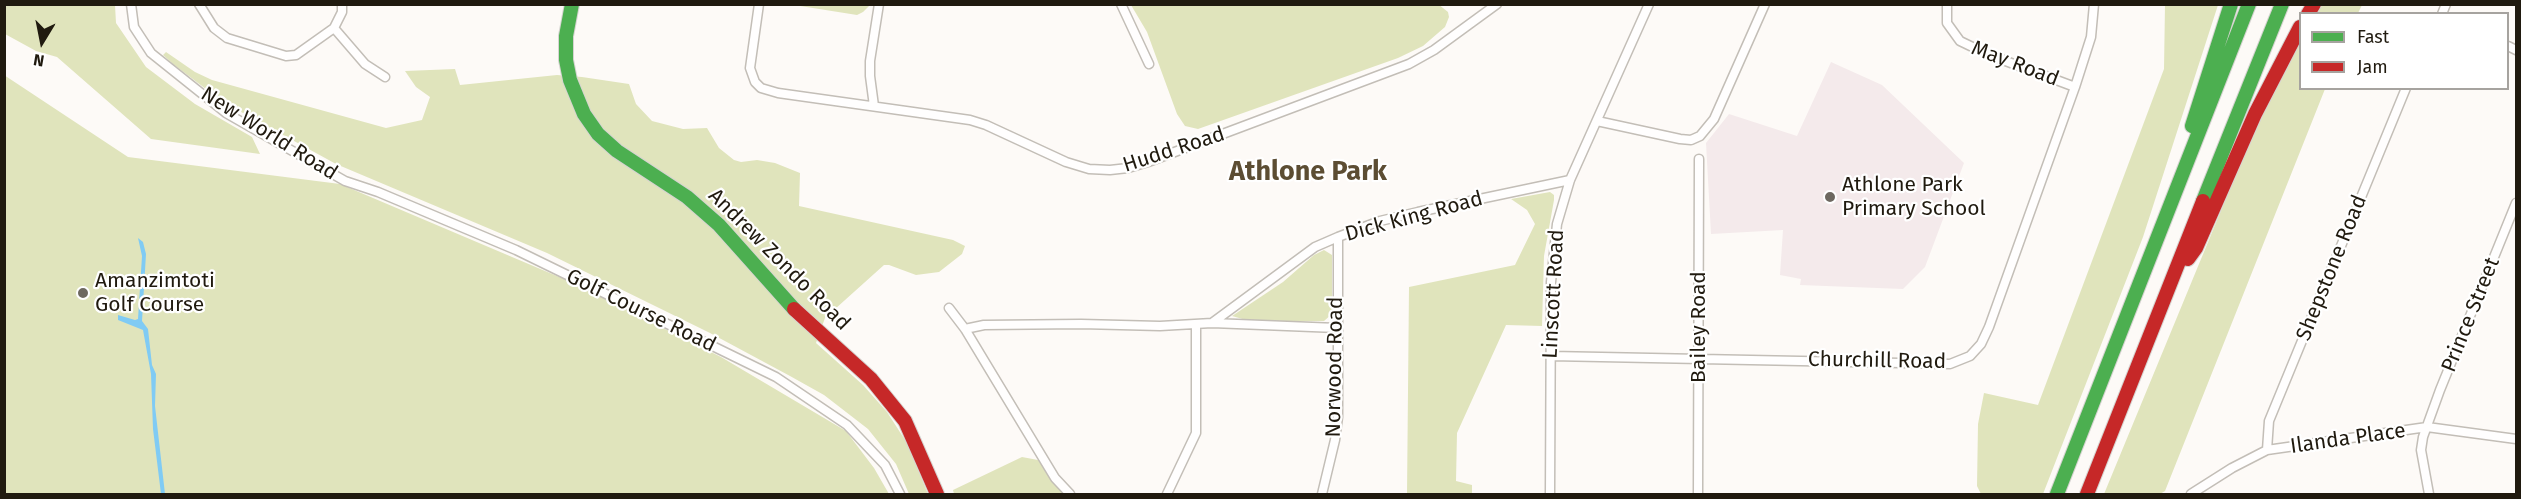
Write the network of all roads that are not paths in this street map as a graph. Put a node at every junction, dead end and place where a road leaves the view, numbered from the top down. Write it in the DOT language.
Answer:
graph roads {
  1 [pos="131,4"];
  2 [pos="199,4"];
  3 [pos="342,4"];
  4 [pos="572,4"];
  5 [pos="759,4"];
  6 [pos="879,4"];
  7 [pos="1121,4"];
  8 [pos="1497,4"];
  9 [pos="1649,4"];
  10 [pos="1766,4"];
  11 [pos="1947,4"];
  12 [pos="2094,4"];
  13 [pos="2230,4"];
  14 [pos="2249,4"];
  15 [pos="2282,4"];
  16 [pos="334,28"];
  17 [pos="2299,31"];
  18 [pos="1149,64"];
  19 [pos="385,78"];
  20 [pos="2075,87"];
  21 [pos="2405,90"];
  22 [pos="874,106"];
  23 [pos="1597,120"];
  24 [pos="1699,159"];
  25 [pos="1570,180"];
  26 [pos="345,181"];
  27 [pos="2517,203"];
  28 [pos="2163,224"];
  29 [pos="1338,237"];
  30 [pos="2178,267"];
  31 [pos="949,308"];
  32 [pos="1212,323"];
  33 [pos="1196,325"];
  34 [pos="1337,328"];
  35 [pos="965,329"];
  36 [pos="1551,356"];
  37 [pos="1699,359"];
  38 [pos="2427,427"];
  39 [pos="2517,439"];
  40 [pos="2267,450"];
  41 [pos="900,495"];
  42 [pos="937,495"];
  43 [pos="1070,495"];
  44 [pos="1167,495"];
  45 [pos="1322,495"];
  46 [pos="1550,495"];
  47 [pos="1698,495"];
  48 [pos="2057,495"];
  49 [pos="2087,495"];
  50 [pos="2191,495"];
  51 [pos="2429,495"];
  1 -- 26 [label="street, New World Road"];
  2 -- 16 [label="street"];
  3 -- 16 [label="street"];
  4 -- 42 [label="main road, Andrew Zondo Road"];
  5 -- 22 [label="street, Hudd Road"];
  6 -- 22 [label="street"];
  7 -- 18 [label="street"];
  8 -- 22 [label="street, Hudd Road"];
  9 -- 23 [label="street, Linscott Road"];
  10 -- 23 [label="street"];
  11 -- 20 [label="street, May Road"];
  12 -- 20 [label="street, Churchill Road"];
  13 -- 28 [label="main road"];
  14 -- 28 [label="main road"];
  15 -- 30 [label="main road"];
  16 -- 19 [label="street"];
  17 -- 30 [label="main road"];
  20 -- 37 [label="street, Churchill Road"];
  21 -- 40 [label="street, Shepstone Road"];
  23 -- 25 [label="street, Linscott Road"];
  24 -- 37 [label="street, Bailey Road"];
  25 -- 29 [label="street, Dick King Road"];
  25 -- 36 [label="street, Linscott Road"];
  26 -- 41 [label="street, Golf Course Road"];
  27 -- 38 [label="street, Prince Street"];
  28 -- 48 [label="main road"];
  29 -- 32 [label="street, Dick King Road"];
  29 -- 34 [label="street, Norwood Road"];
  30 -- 49 [label="main road"];
  31 -- 35 [label="street"];
  32 -- 33 [label="street, Dick King Road"];
  32 -- 34 [label="street, Dick King Road"];
  33 -- 35 [label="street, Dick King Road"];
  33 -- 44 [label="street"];
  34 -- 45 [label="street, Norwood Road"];
  35 -- 43 [label="street"];
  36 -- 37 [label="street, Churchill Road"];
  36 -- 46 [label="street, Linscott Road"];
  37 -- 47 [label="street, Bailey Road"];
  38 -- 39 [label="street, Ilanda Place"];
  38 -- 40 [label="street, Ilanda Place"];
  38 -- 51 [label="street, Prince Street"];
  40 -- 50 [label="street, Ilanda Place"];
}
